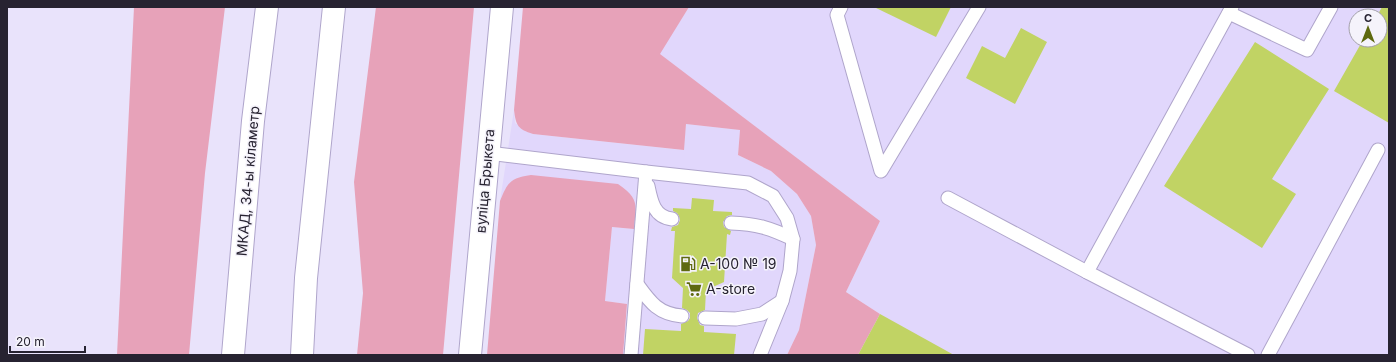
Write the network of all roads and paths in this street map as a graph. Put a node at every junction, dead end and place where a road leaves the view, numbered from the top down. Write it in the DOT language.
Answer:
graph roads {
  1 [pos="267,7"];
  2 [pos="334,7"];
  3 [pos="502,7"];
  4 [pos="841,7"];
  5 [pos="979,7"];
  6 [pos="1331,7"];
  7 [pos="1230,10"];
  8 [pos="1378,150"];
  9 [pos="488,152"];
  10 [pos="646,172"];
  11 [pos="948,198"];
  12 [pos="672,219"];
  13 [pos="731,223"];
  14 [pos="793,239"];
  15 [pos="1088,272"];
  16 [pos="637,284"];
  17 [pos="782,301"];
  18 [pos="682,316"];
  19 [pos="705,318"];
  20 [pos="233,355"];
  21 [pos="302,355"];
  22 [pos="470,355"];
  23 [pos="631,355"];
  24 [pos="760,355"];
  25 [pos="1248,355"];
  26 [pos="1268,355"];
  1 -- 20 [label="main road, МКАД, 34-ы кіламетр"];
  2 -- 21 [label="main road"];
  3 -- 9 [label="main road, вуліца Брыкета"];
  4 -- 5 [label="lane"];
  6 -- 7 [label="lane"];
  7 -- 15 [label="lane"];
  8 -- 26 [label="lane"];
  9 -- 10 [label="lane"];
  9 -- 22 [label="main road, вуліца Брыкета"];
  10 -- 12 [label="lane"];
  10 -- 14 [label="lane"];
  10 -- 16 [label="lane"];
  11 -- 15 [label="lane"];
  13 -- 14 [label="lane"];
  14 -- 17 [label="lane"];
  15 -- 25 [label="lane"];
  16 -- 18 [label="lane"];
  16 -- 23 [label="lane"];
  17 -- 19 [label="lane"];
  17 -- 24 [label="lane"];
}
